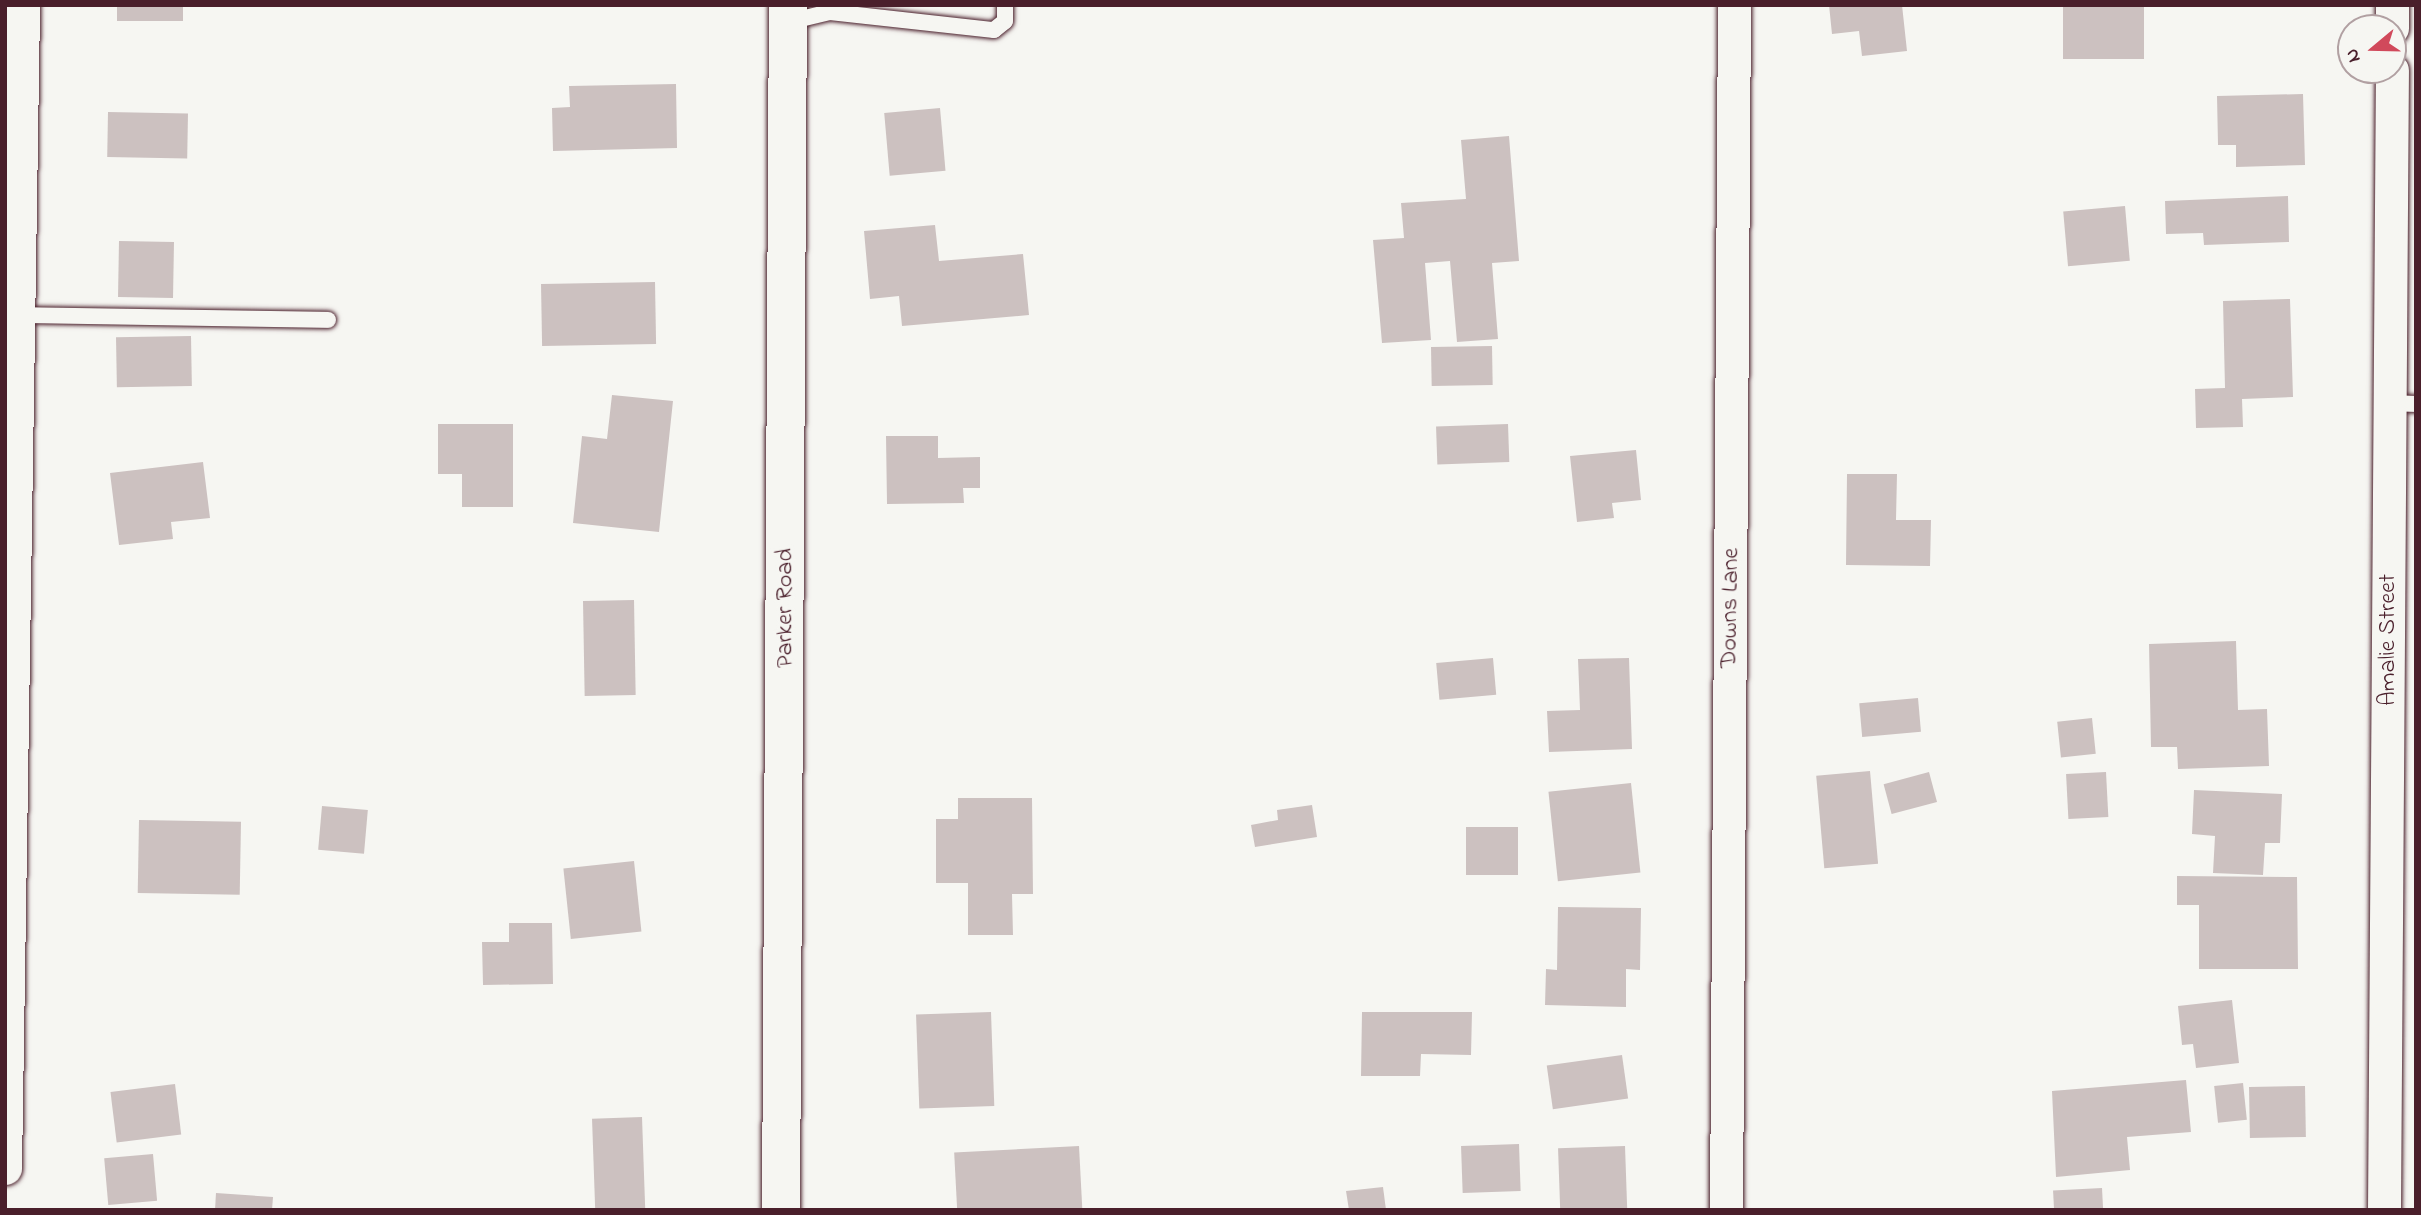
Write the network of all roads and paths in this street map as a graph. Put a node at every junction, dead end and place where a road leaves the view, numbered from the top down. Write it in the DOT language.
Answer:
graph roads {
  1 [pos="23,5"];
  2 [pos="1005,5"];
  3 [pos="1734,5"];
  4 [pos="788,14"];
  5 [pos="2392,84"];
  6 [pos="18,315"];
  7 [pos="328,320"];
  8 [pos="2403,404"];
  9 [pos="5,1168"];
  10 [pos="781,1210"];
  11 [pos="1726,1210"];
  12 [pos="2385,1210"];
  1 -- 6 [label="street"];
  2 -- 4 [label="lane"];
  3 -- 11 [label="street, Downs Lane"];
  4 -- 10 [label="main road, Parker Road"];
  5 -- 8 [label="street, Amalie Street"];
  6 -- 7 [label="lane"];
  6 -- 9 [label="street"];
  8 -- 12 [label="street, Amalie Street"];
}
